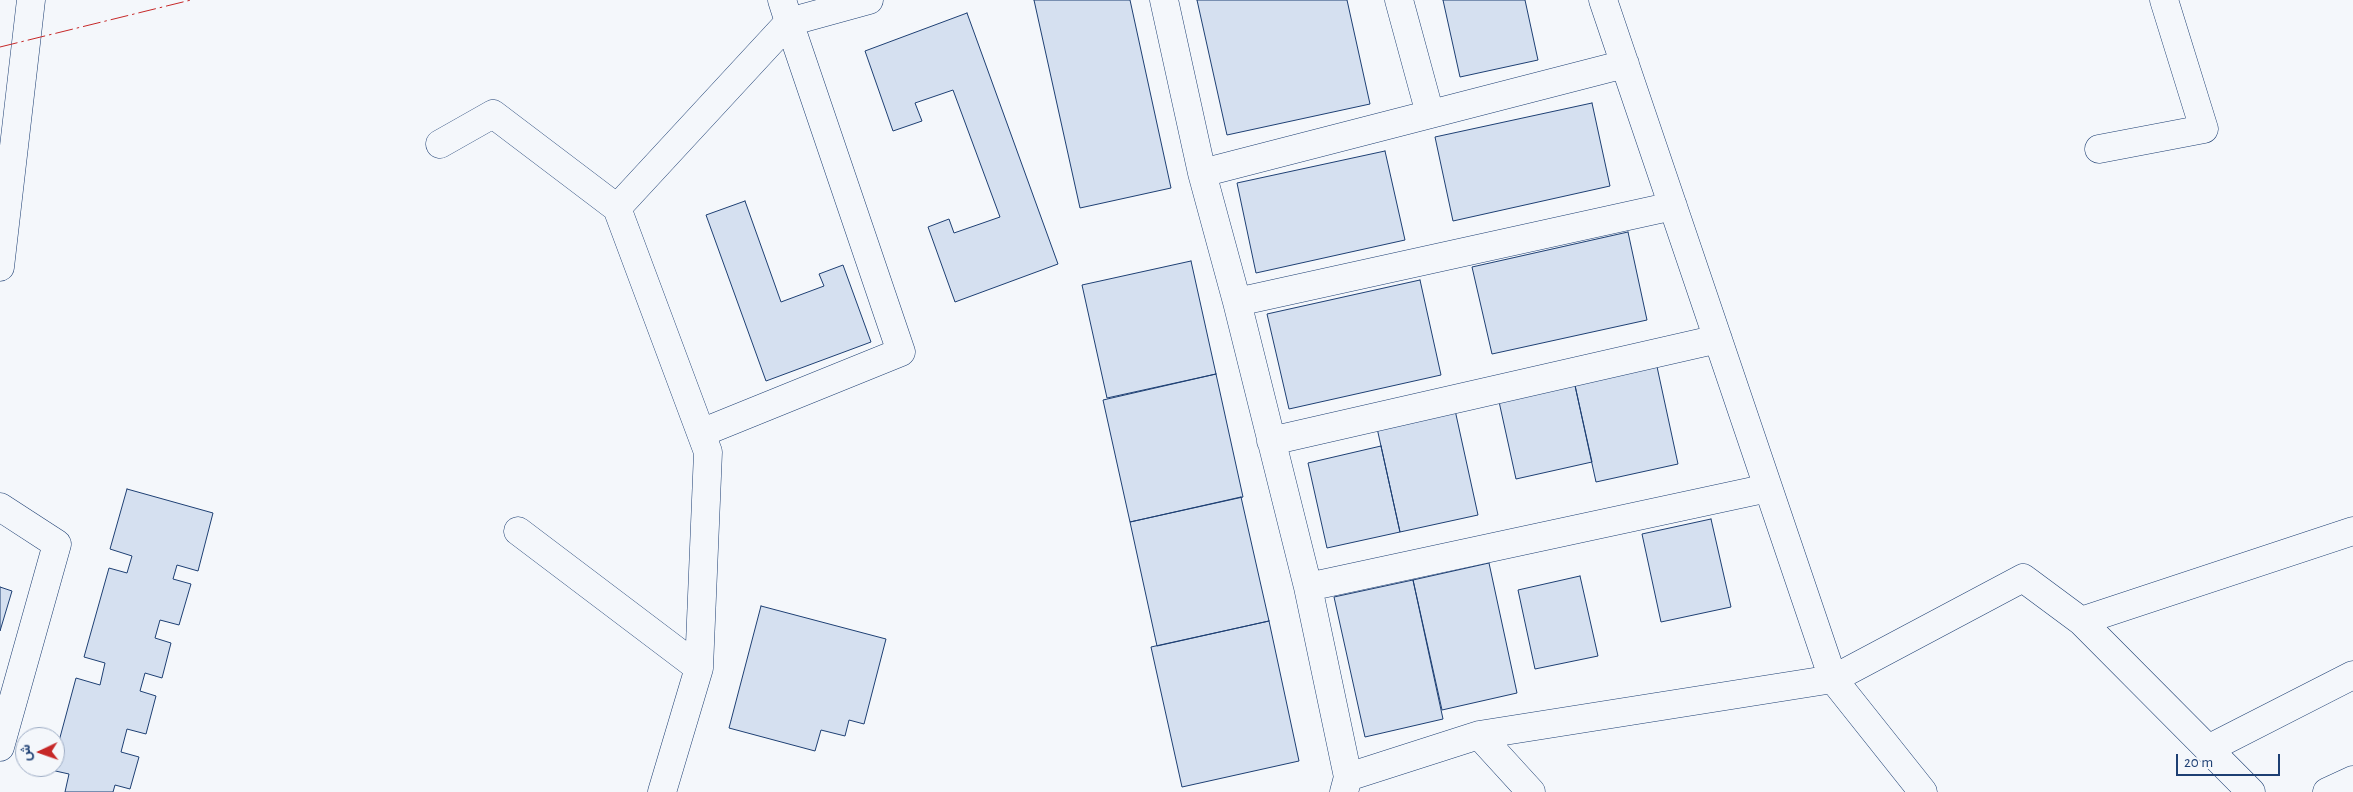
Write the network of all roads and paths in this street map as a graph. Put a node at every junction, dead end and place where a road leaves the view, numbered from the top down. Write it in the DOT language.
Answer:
graph roads {
  1 [pos="31,0"];
  2 [pos="869,0"];
  3 [pos="1164,0"];
  4 [pos="1399,0"];
  5 [pos="1603,0"];
  6 [pos="2164,0"];
  7 [pos="786,11"];
  8 [pos="1625,64"];
  9 [pos="1430,114"];
  10 [pos="440,144"];
  11 [pos="2100,149"];
  12 [pos="1202,173"];
  13 [pos="1673,206"];
  14 [pos="617,208"];
  15 [pos="0,267"];
  16 [pos="1237,302"];
  17 [pos="1718,339"];
  18 [pos="701,433"];
  19 [pos="1271,442"];
  20 [pos="1768,488"];
  21 [pos="0,507"];
  22 [pos="518,531"];
  23 [pos="2353,531"];
  24 [pos="1308,586"];
  25 [pos="2081,621"];
  26 [pos="699,668"];
  27 [pos="2353,675"];
  28 [pos="1833,679"];
  29 [pos="1479,735"];
  30 [pos="0,747"];
  31 [pos="2208,749"];
  32 [pos="2353,780"];
  33 [pos="1346,784"];
  34 [pos="662,792"];
  35 [pos="1531,792"];
  36 [pos="1923,792"];
  37 [pos="2251,792"];
  38 [pos="2328,792"];
  1 -- 15 [label="street"];
  2 -- 7 [label="street"];
  3 -- 12 [label="street"];
  4 -- 9 [label="street"];
  5 -- 8 [label="street"];
  6 -- 11 [label="street"];
  7 -- 14 [label="street"];
  7 -- 18 [label="street"];
  8 -- 9 [label="street"];
  8 -- 13 [label="street"];
  9 -- 12 [label="street"];
  10 -- 14 [label="street"];
  12 -- 16 [label="street"];
  13 -- 16 [label="street"];
  13 -- 17 [label="street"];
  14 -- 18 [label="street"];
  16 -- 19 [label="street"];
  17 -- 19 [label="street"];
  17 -- 20 [label="street"];
  18 -- 26 [label="street"];
  19 -- 24 [label="street"];
  20 -- 24 [label="street"];
  20 -- 28 [label="street"];
  21 -- 30 [label="street"];
  22 -- 26 [label="street"];
  23 -- 25 [label="street"];
  24 -- 33 [label="street"];
  25 -- 28 [label="street"];
  25 -- 31 [label="street"];
  26 -- 34 [label="street"];
  27 -- 31 [label="street"];
  28 -- 29 [label="street"];
  28 -- 36 [label="street"];
  29 -- 33 [label="street"];
  29 -- 35 [label="street"];
  31 -- 37 [label="street"];
  32 -- 38 [label="street"];
}
